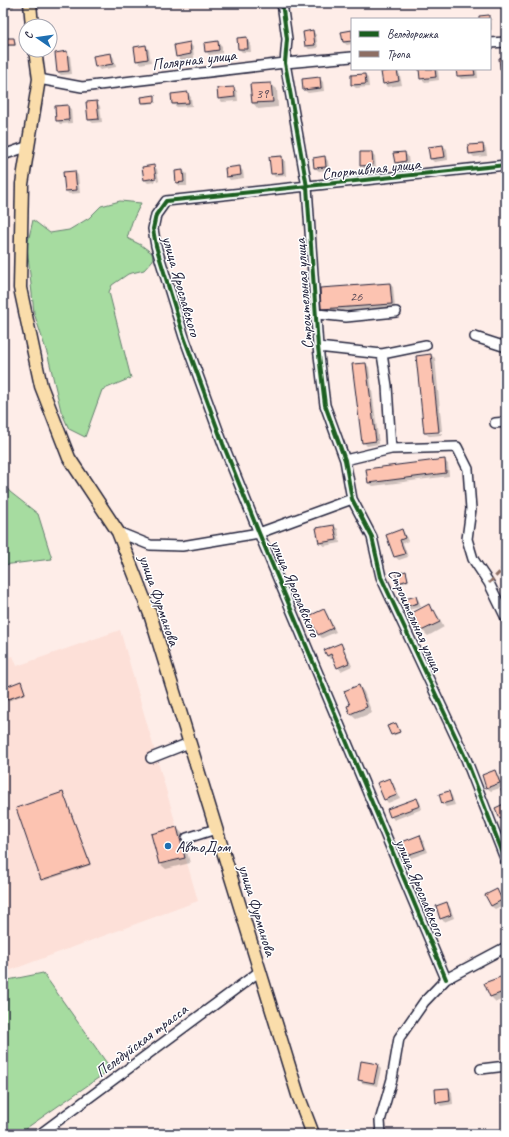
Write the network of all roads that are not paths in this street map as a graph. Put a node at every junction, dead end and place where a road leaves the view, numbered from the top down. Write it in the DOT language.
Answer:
graph roads {
  1 [pos="30,3"];
  2 [pos="282,3"];
  3 [pos="31,18"];
  4 [pos="506,42"];
  5 [pos="491,44"];
  6 [pos="351,57"];
  7 [pos="36,58"];
  8 [pos="285,63"];
  9 [pos="39,79"];
  10 [pos="29,146"];
  11 [pos="3,154"];
  12 [pos="506,165"];
  13 [pos="307,187"];
  14 [pos="166,201"];
  15 [pos="396,312"];
  16 [pos="317,314"];
  17 [pos="475,337"];
  18 [pos="426,345"];
  19 [pos="318,347"];
  20 [pos="506,347"];
  21 [pos="382,354"];
  22 [pos="506,422"];
  23 [pos="494,423"];
  24 [pos="391,449"];
  25 [pos="345,460"];
  26 [pos="352,499"];
  27 [pos="118,532"];
  28 [pos="260,533"];
  29 [pos="506,618"];
  30 [pos="190,743"];
  31 [pos="151,758"];
  32 [pos="216,829"];
  33 [pos="187,838"];
  34 [pos="506,861"];
  35 [pos="506,947"];
  36 [pos="260,971"];
  37 [pos="446,979"];
  38 [pos="506,1066"];
  39 [pos="481,1068"];
  40 [pos="40,1134"];
  41 [pos="312,1134"];
  42 [pos="381,1134"];
  1 -- 3 [label="main road"];
  2 -- 8 [label="street, Строительная улица"];
  4 -- 5 [label="street"];
  6 -- 8 [label="street, Полярная улица"];
  7 -- 9 [label="main road, улица Фурманова"];
  8 -- 9 [label="street, Полярная улица"];
  8 -- 13 [label="street, Строительная улица"];
  9 -- 10 [label="main road, улица Фурманова"];
  10 -- 11 [label="street"];
  10 -- 27 [label="main road, улица Фурманова"];
  12 -- 13 [label="street, Спортивная улица"];
  13 -- 14 [label="street, Спортивная улица"];
  13 -- 16 [label="street, Строительная улица"];
  14 -- 28 [label="street, улица Ярославского"];
  15 -- 16 [label="street"];
  16 -- 19 [label="street, Строительная улица"];
  17 -- 20 [label="street"];
  18 -- 21 [label="street"];
  19 -- 21 [label="street"];
  19 -- 25 [label="street, Строительная улица"];
  21 -- 24 [label="street"];
  22 -- 23 [label="street"];
  24 -- 25 [label="street"];
  24 -- 29 [label="street"];
  25 -- 26 [label="street, Строительная улица"];
  26 -- 28 [label="street"];
  26 -- 34 [label="street, Строительная улица"];
  27 -- 28 [label="street"];
  27 -- 30 [label="main road, улица Фурманова"];
  28 -- 37 [label="street, улица Ярославского"];
  30 -- 31 [label="street"];
  30 -- 32 [label="main road, улица Фурманова"];
  32 -- 33 [label="street"];
  32 -- 36 [label="main road, улица Фурманова"];
  35 -- 37 [label="street"];
  36 -- 40 [label="street, Пеледуйская трасса"];
  36 -- 41 [label="main road, улица Фурманова"];
  37 -- 42 [label="street"];
  38 -- 39 [label="street"];
}
